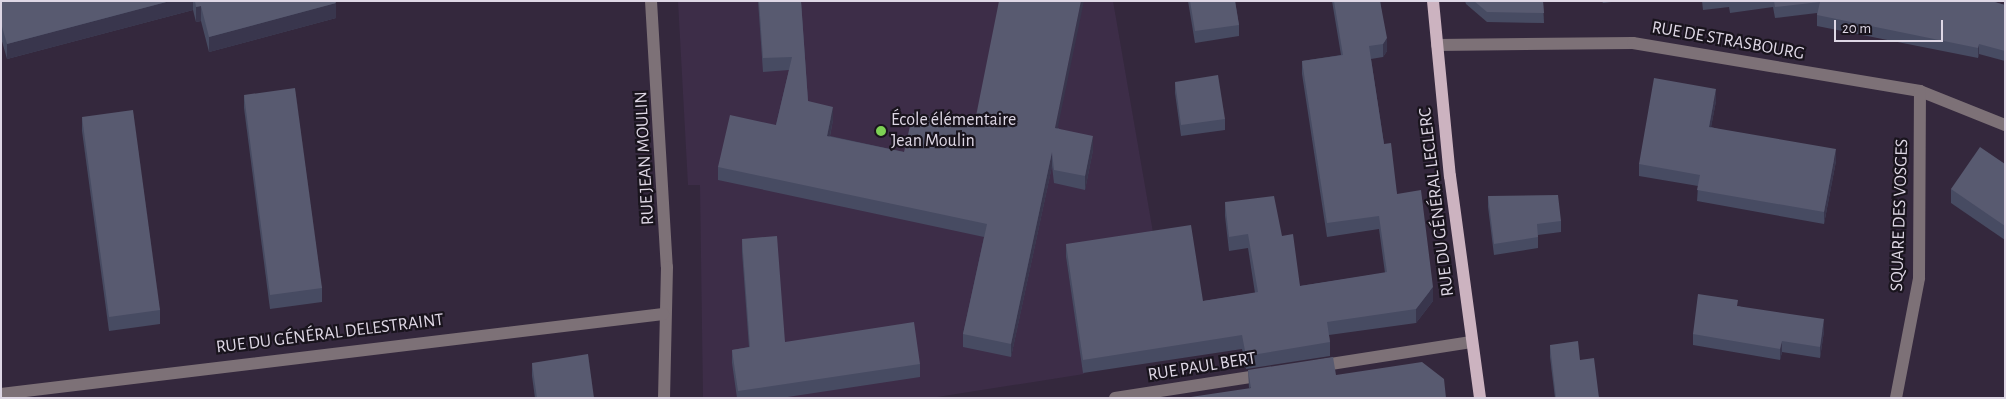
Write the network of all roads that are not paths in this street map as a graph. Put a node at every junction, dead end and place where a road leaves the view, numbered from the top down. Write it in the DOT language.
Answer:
graph roads {
  1 [pos="651,1"];
  2 [pos="1433,1"];
  3 [pos="1438,45"];
  4 [pos="1920,91"];
  5 [pos="2005,125"];
  6 [pos="664,314"];
  7 [pos="1471,342"];
  8 [pos="1307,368"];
  9 [pos="1278,372"];
  10 [pos="1,394"];
  11 [pos="664,398"];
  12 [pos="1115,398"];
  13 [pos="1480,398"];
  14 [pos="1896,398"];
  1 -- 6 [label="street, RUE JEAN MOULIN"];
  2 -- 3 [label="main road, RUE DU GÉNÉRAL LECLERC"];
  3 -- 4 [label="street, RUE DE STRASBOURG"];
  3 -- 7 [label="main road, RUE DU GÉNÉRAL LECLERC"];
  4 -- 5 [label="street, RUE DE STRASBOURG"];
  4 -- 14 [label="street, SQUARE DES VOSGES"];
  6 -- 10 [label="street, RUE DU GÉNÉRAL DELESTRAINT"];
  6 -- 11 [label="street, RUE JEAN MOULIN"];
  7 -- 8 [label="street"];
  7 -- 13 [label="main road, RUE DU GÉNÉRAL LECLERC"];
  9 -- 12 [label="street, RUE PAUL BERT"];
}
